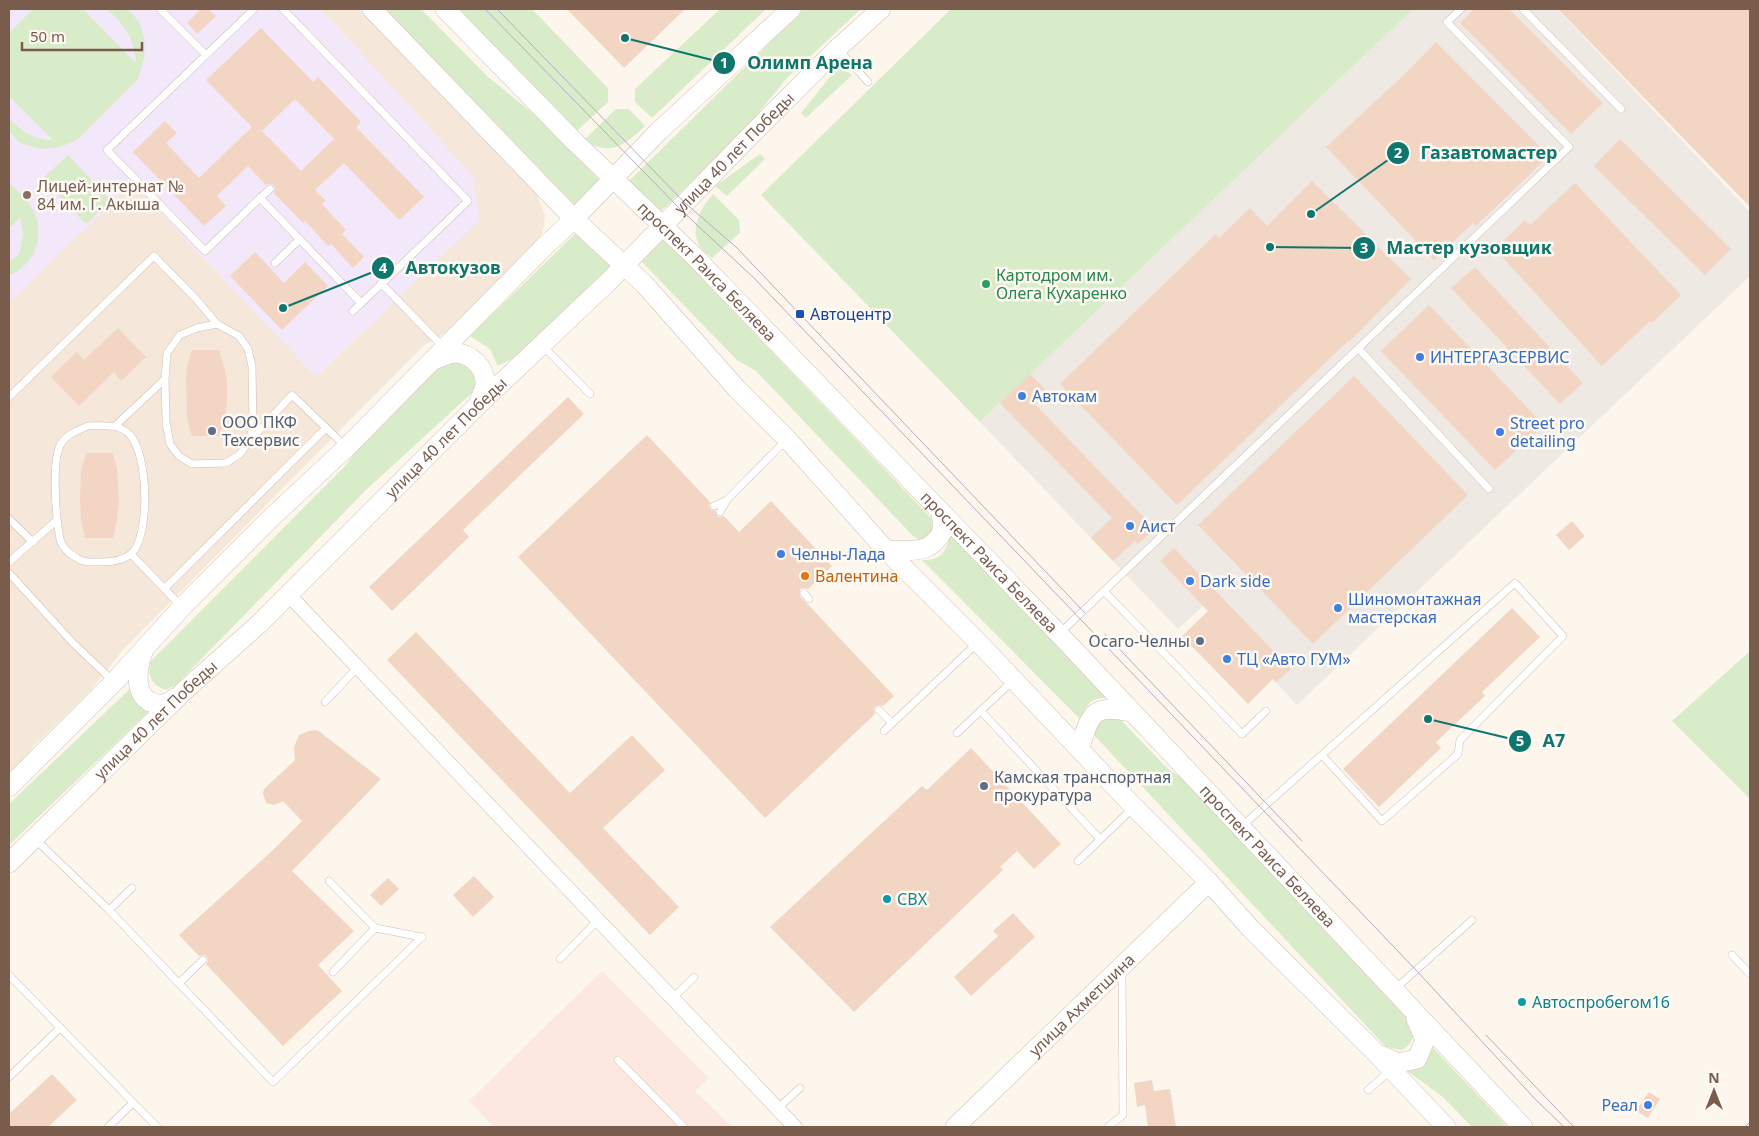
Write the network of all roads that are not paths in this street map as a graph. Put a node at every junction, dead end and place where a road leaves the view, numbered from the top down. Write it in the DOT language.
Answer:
graph roads {
  1 [pos="160,9"];
  2 [pos="254,9"];
  3 [pos="283,9"];
  4 [pos="372,9"];
  5 [pos="445,9"];
  6 [pos="791,9"];
  7 [pos="881,9"];
  8 [pos="1461,9"];
  9 [pos="1523,9"];
  10 [pos="838,49"];
  11 [pos="206,55"];
  12 [pos="868,82"];
  13 [pos="1620,109"];
  14 [pos="613,179"];
  15 [pos="270,189"];
  16 [pos="260,198"];
  17 [pos="574,219"];
  18 [pos="662,226"];
  19 [pos="300,239"];
  20 [pos="275,262"];
  21 [pos="624,265"];
  22 [pos="381,283"];
  23 [pos="361,303"];
  24 [pos="352,311"];
  25 [pos="217,324"];
  26 [pos="542,345"];
  27 [pos="1359,349"];
  28 [pos="438,355"];
  29 [pos="165,379"];
  30 [pos="590,394"];
  31 [pos="9,397"];
  32 [pos="478,405"];
  33 [pos="114,426"];
  34 [pos="326,428"];
  35 [pos="787,439"];
  36 [pos="248,442"];
  37 [pos="347,447"];
  38 [pos="1489,489"];
  39 [pos="727,500"];
  40 [pos="714,506"];
  41 [pos="720,512"];
  42 [pos="941,512"];
  43 [pos="9,519"];
  44 [pos="57,520"];
  45 [pos="33,542"];
  46 [pos="886,550"];
  47 [pos="131,554"];
  48 [pos="9,562"];
  49 [pos="9,573"];
  50 [pos="164,588"];
  51 [pos="1104,591"];
  52 [pos="288,594"];
  53 [pos="182,607"];
  54 [pos="1059,634"];
  55 [pos="977,641"];
  56 [pos="144,651"];
  57 [pos="358,667"];
  58 [pos="1012,679"];
  59 [pos="114,682"];
  60 [pos="185,690"];
  61 [pos="325,702"];
  62 [pos="879,710"];
  63 [pos="981,711"];
  64 [pos="1266,711"];
  65 [pos="1131,712"];
  66 [pos="892,723"];
  67 [pos="884,731"];
  68 [pos="957,733"];
  69 [pos="1078,749"];
  70 [pos="1322,754"];
  71 [pos="9,787"];
  72 [pos="1134,807"];
  73 [pos="1240,828"];
  74 [pos="35,838"];
  75 [pos="1100,839"];
  76 [pos="1078,861"];
  77 [pos="9,863"];
  78 [pos="329,881"];
  79 [pos="1209,882"];
  80 [pos="132,888"];
  81 [pos="109,910"];
  82 [pos="598,920"];
  83 [pos="1472,920"];
  84 [pos="375,928"];
  85 [pos="1732,956"];
  86 [pos="560,959"];
  87 [pos="203,960"];
  88 [pos="1122,966"];
  89 [pos="333,972"];
  90 [pos="1750,974"];
  91 [pos="9,976"];
  92 [pos="694,977"];
  93 [pos="179,983"];
  94 [pos="1393,990"];
  95 [pos="672,999"];
  96 [pos="1413,1012"];
  97 [pos="60,1028"];
  98 [pos="1374,1052"];
  99 [pos="618,1060"];
  100 [pos="1391,1070"];
  101 [pos="9,1077"];
  102 [pos="800,1088"];
  103 [pos="1368,1090"];
  104 [pos="134,1103"];
  105 [pos="777,1109"];
  106 [pos="108,1127"];
  107 [pos="157,1127"];
  108 [pos="684,1127"];
  109 [pos="795,1127"];
  110 [pos="955,1127"];
  111 [pos="1108,1127"];
  112 [pos="1446,1127"];
  113 [pos="1523,1127"];
  1 -- 11 [label="lane"];
  2 -- 11 [label="lane"];
  3 -- 22 [label="lane"];
  4 -- 17 [label="street"];
  5 -- 14 [label="street, проспект Раиса Беляева"];
  6 -- 14 [label="street"];
  7 -- 10 [label="street, улица 40 лет Победы"];
  8 -- 27 [label="lane"];
  9 -- 13 [label="lane"];
  10 -- 12 [label="lane"];
  10 -- 18 [label="street, улица 40 лет Победы"];
  11 -- 16 [label="lane"];
  14 -- 17 [label="street"];
  14 -- 18 [label="street, проспект Раиса Беляева"];
  15 -- 16 [label="lane"];
  16 -- 19 [label="lane"];
  17 -- 21 [label="street"];
  17 -- 28 [label="street"];
  18 -- 21 [label="street, улица 40 лет Победы"];
  18 -- 42 [label="street, проспект Раиса Беляева"];
  19 -- 20 [label="lane"];
  19 -- 23 [label="lane"];
  21 -- 26 [label="street, улица 40 лет Победы"];
  21 -- 35 [label="street"];
  22 -- 23 [label="lane"];
  22 -- 28 [label="lane"];
  23 -- 24 [label="lane"];
  25 -- 29 [label="lane"];
  25 -- 31 [label="lane"];
  25 -- 36 [label="lane"];
  26 -- 30 [label="lane"];
  26 -- 32 [label="street, улица 40 лет Победы"];
  27 -- 38 [label="lane"];
  27 -- 51 [label="lane"];
  28 -- 32 [label="street"];
  28 -- 37 [label="street"];
  29 -- 33 [label="lane"];
  29 -- 36 [label="lane"];
  32 -- 52 [label="street, улица 40 лет Победы"];
  33 -- 44 [label="lane"];
  33 -- 47 [label="lane"];
  34 -- 36 [label="lane"];
  34 -- 37 [label="lane"];
  34 -- 50 [label="lane"];
  35 -- 39 [label="lane"];
  35 -- 46 [label="street"];
  37 -- 53 [label="street"];
  39 -- 40 [label="lane"];
  39 -- 41 [label="lane"];
  42 -- 46 [label="street"];
  42 -- 54 [label="street, проспект Раиса Беляева"];
  43 -- 45 [label="lane"];
  44 -- 45 [label="lane"];
  44 -- 47 [label="lane"];
  45 -- 48 [label="lane"];
  46 -- 55 [label="street"];
  47 -- 50 [label="lane"];
  49 -- 59 [label="lane"];
  50 -- 53 [label="lane"];
  51 -- 54 [label="lane"];
  51 -- 64 [label="lane"];
  52 -- 57 [label="street"];
  52 -- 60 [label="street, улица 40 лет Победы"];
  53 -- 56 [label="street"];
  54 -- 65 [label="street, проспект Раиса Беляева"];
  55 -- 58 [label="street"];
  55 -- 66 [label="lane"];
  56 -- 59 [label="street"];
  56 -- 60 [label="street"];
  57 -- 61 [label="lane"];
  57 -- 82 [label="street"];
  58 -- 63 [label="lane"];
  58 -- 69 [label="street"];
  59 -- 71 [label="street"];
  60 -- 74 [label="street, улица 40 лет Победы"];
  62 -- 66 [label="lane"];
  63 -- 68 [label="lane"];
  63 -- 75 [label="lane"];
  65 -- 69 [label="street"];
  65 -- 73 [label="street, проспект Раиса Беляева"];
  66 -- 67 [label="lane"];
  69 -- 72 [label="street"];
  70 -- 70 [label="lane"];
  70 -- 73 [label="lane"];
  72 -- 75 [label="lane"];
  72 -- 79 [label="street"];
  73 -- 94 [label="street, проспект Раиса Беляева"];
  74 -- 77 [label="street, улица 40 лет Победы"];
  74 -- 81 [label="lane"];
  75 -- 76 [label="lane"];
  78 -- 84 [label="lane"];
  79 -- 88 [label="street, улица Ахметшина"];
  79 -- 98 [label="street"];
  80 -- 81 [label="lane"];
  81 -- 93 [label="lane"];
  82 -- 86 [label="lane"];
  82 -- 95 [label="street"];
  83 -- 94 [label="lane"];
  84 -- 89 [label="lane"];
  84 -- 93 [label="lane"];
  85 -- 90 [label="lane"];
  87 -- 93 [label="lane"];
  88 -- 110 [label="street, улица Ахметшина"];
  88 -- 111 [label="lane"];
  91 -- 97 [label="lane"];
  92 -- 95 [label="lane"];
  94 -- 96 [label="street, проспект Раиса Беляева"];
  95 -- 105 [label="street"];
  96 -- 98 [label="street"];
  96 -- 113 [label="street, проспект Раиса Беляева"];
  97 -- 101 [label="lane"];
  97 -- 104 [label="lane"];
  98 -- 100 [label="street"];
  99 -- 108 [label="lane"];
  100 -- 103 [label="lane"];
  100 -- 112 [label="street"];
  102 -- 105 [label="lane"];
  104 -- 106 [label="lane"];
  104 -- 107 [label="lane"];
  105 -- 109 [label="street"];
}
